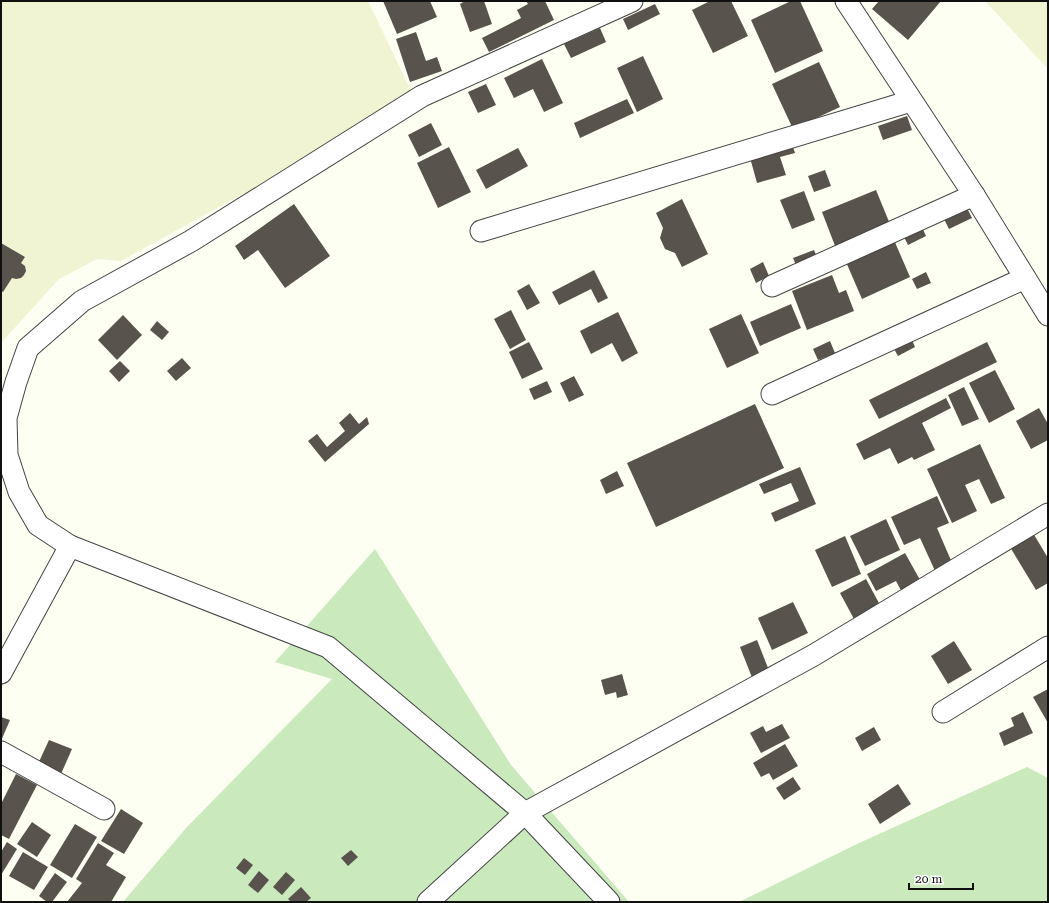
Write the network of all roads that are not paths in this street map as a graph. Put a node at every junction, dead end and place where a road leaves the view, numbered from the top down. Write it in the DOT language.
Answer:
graph roads {
  1 [pos="632,1"];
  2 [pos="846,1"];
  3 [pos="911,100"];
  4 [pos="974,195"];
  5 [pos="481,231"];
  6 [pos="1025,278"];
  7 [pos="772,286"];
  8 [pos="1042,292"];
  9 [pos="1048,315"];
  10 [pos="772,394"];
  11 [pos="1048,514"];
  12 [pos="70,546"];
  13 [pos="1048,647"];
  14 [pos="1,673"];
  15 [pos="944,712"];
  16 [pos="1,752"];
  17 [pos="104,809"];
  18 [pos="524,813"];
  19 [pos="428,902"];
  20 [pos="609,902"];
  1 -- 12 [label="street"];
  2 -- 3 [label="street"];
  3 -- 4 [label="street"];
  3 -- 5 [label="street"];
  4 -- 6 [label="street"];
  4 -- 7 [label="street"];
  6 -- 8 [label="street"];
  6 -- 10 [label="street"];
  8 -- 9 [label="street"];
  11 -- 18 [label="street"];
  12 -- 14 [label="street"];
  12 -- 18 [label="street"];
  13 -- 15 [label="street"];
  16 -- 17 [label="street"];
  18 -- 19 [label="street"];
  18 -- 20 [label="street"];
}
